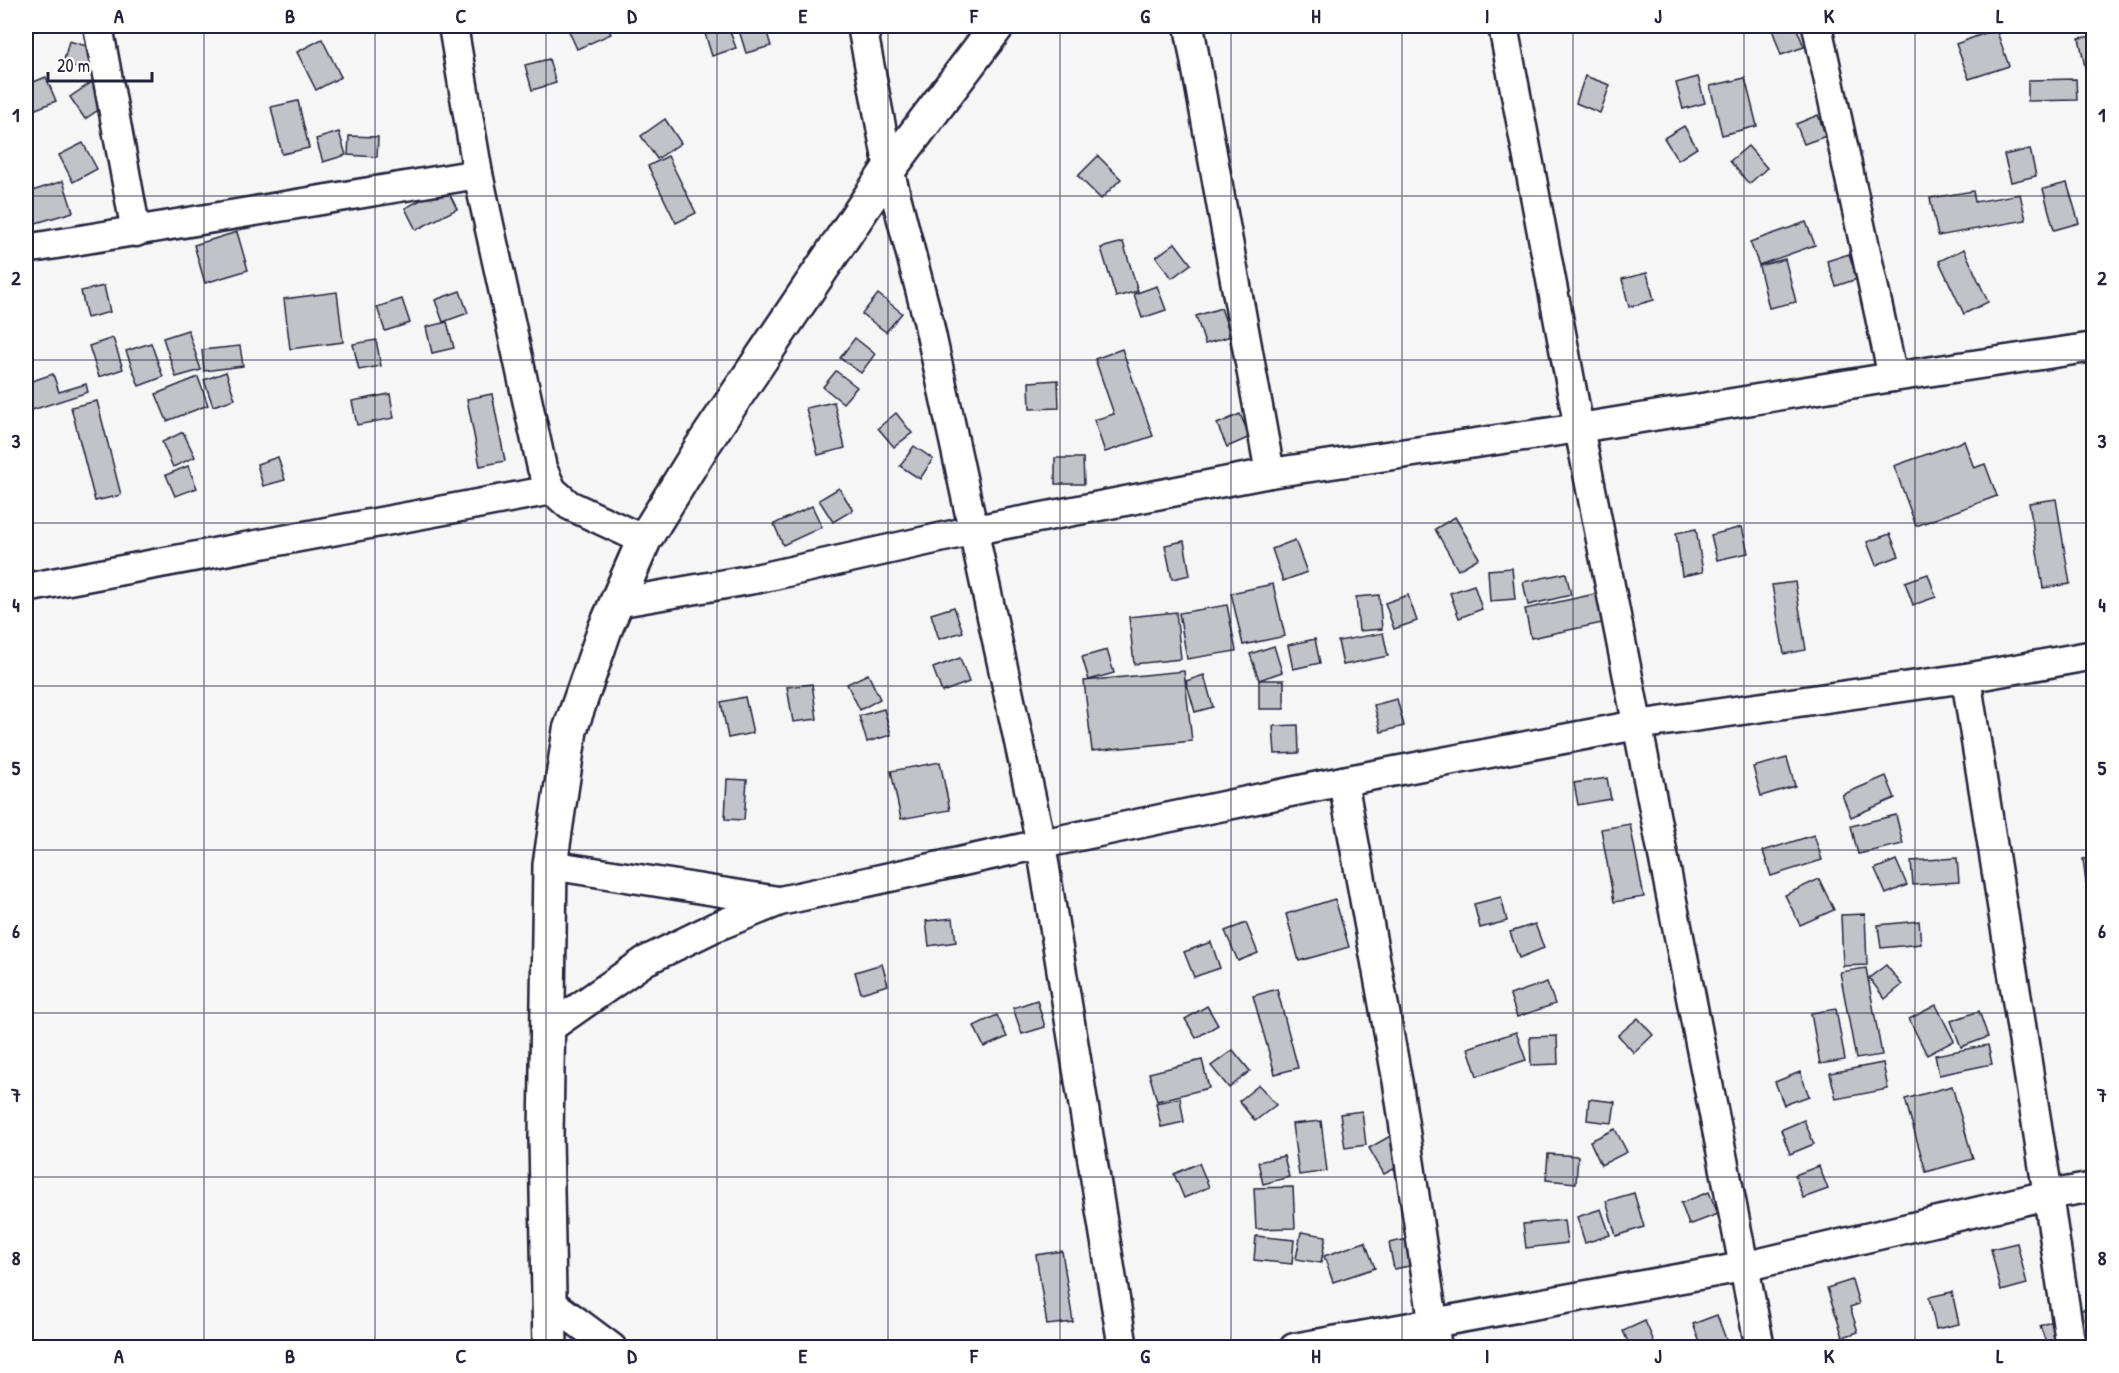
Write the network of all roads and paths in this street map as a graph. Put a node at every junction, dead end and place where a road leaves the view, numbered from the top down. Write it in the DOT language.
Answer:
graph roads {
  1 [pos="98,26"];
  2 [pos="453,26"];
  3 [pos="861,26"];
  4 [pos="997,26"];
  5 [pos="1189,26"];
  6 [pos="1503,26"];
  7 [pos="1817,26"];
  8 [pos="889,169"];
  9 [pos="478,174"];
  10 [pos="135,232"];
  11 [pos="26,249"];
  12 [pos="2094,347"];
  13 [pos="1893,376"];
  14 [pos="1579,428"];
  15 [pos="1270,473"];
  16 [pos="552,490"];
  17 [pos="975,530"];
  18 [pos="644,540"];
  19 [pos="26,588"];
  20 [pos="616,603"];
  21 [pos="2094,655"];
  22 [pos="1965,678"];
  23 [pos="1637,725"];
  24 [pos="1343,782"];
  25 [pos="1041,844"];
  26 [pos="550,865"];
  27 [pos="780,901"];
  28 [pos="548,1029"];
  29 [pos="2094,1187"];
  30 [pos="2049,1195"];
  31 [pos="1743,1267"];
  32 [pos="549,1301"];
  33 [pos="1435,1335"];
  34 [pos="550,1347"];
  35 [pos="612,1347"];
  36 [pos="1123,1347"];
  37 [pos="1294,1347"];
  38 [pos="1760,1347"];
  39 [pos="2071,1347"];
  1 -- 10 [label="street"];
  2 -- 9 [label="street"];
  3 -- 8 [label="street"];
  4 -- 8 [label="main road"];
  5 -- 15 [label="street"];
  6 -- 14 [label="street"];
  7 -- 13 [label="street"];
  8 -- 17 [label="street"];
  8 -- 18 [label="main road"];
  9 -- 10 [label="street"];
  9 -- 16 [label="street"];
  10 -- 11 [label="street"];
  12 -- 13 [label="street"];
  13 -- 14 [label="street"];
  14 -- 15 [label="street"];
  14 -- 23 [label="street"];
  15 -- 17 [label="street"];
  16 -- 18 [label="street"];
  16 -- 19 [label="street"];
  17 -- 20 [label="street"];
  17 -- 25 [label="street"];
  18 -- 20 [label="main road"];
  20 -- 26 [label="main road"];
  21 -- 22 [label="street"];
  22 -- 23 [label="street"];
  22 -- 30 [label="street"];
  23 -- 24 [label="street"];
  23 -- 31 [label="street"];
  24 -- 25 [label="street"];
  24 -- 33 [label="street"];
  25 -- 27 [label="street"];
  25 -- 36 [label="street"];
  26 -- 27 [label="street"];
  26 -- 28 [label="main road"];
  27 -- 28 [label="street"];
  28 -- 32 [label="main road"];
  29 -- 30 [label="street"];
  30 -- 31 [label="street"];
  30 -- 39 [label="street"];
  31 -- 33 [label="street"];
  31 -- 38 [label="street"];
  32 -- 34 [label="main road"];
  32 -- 35 [label="street"];
  33 -- 37 [label="street"];
}
